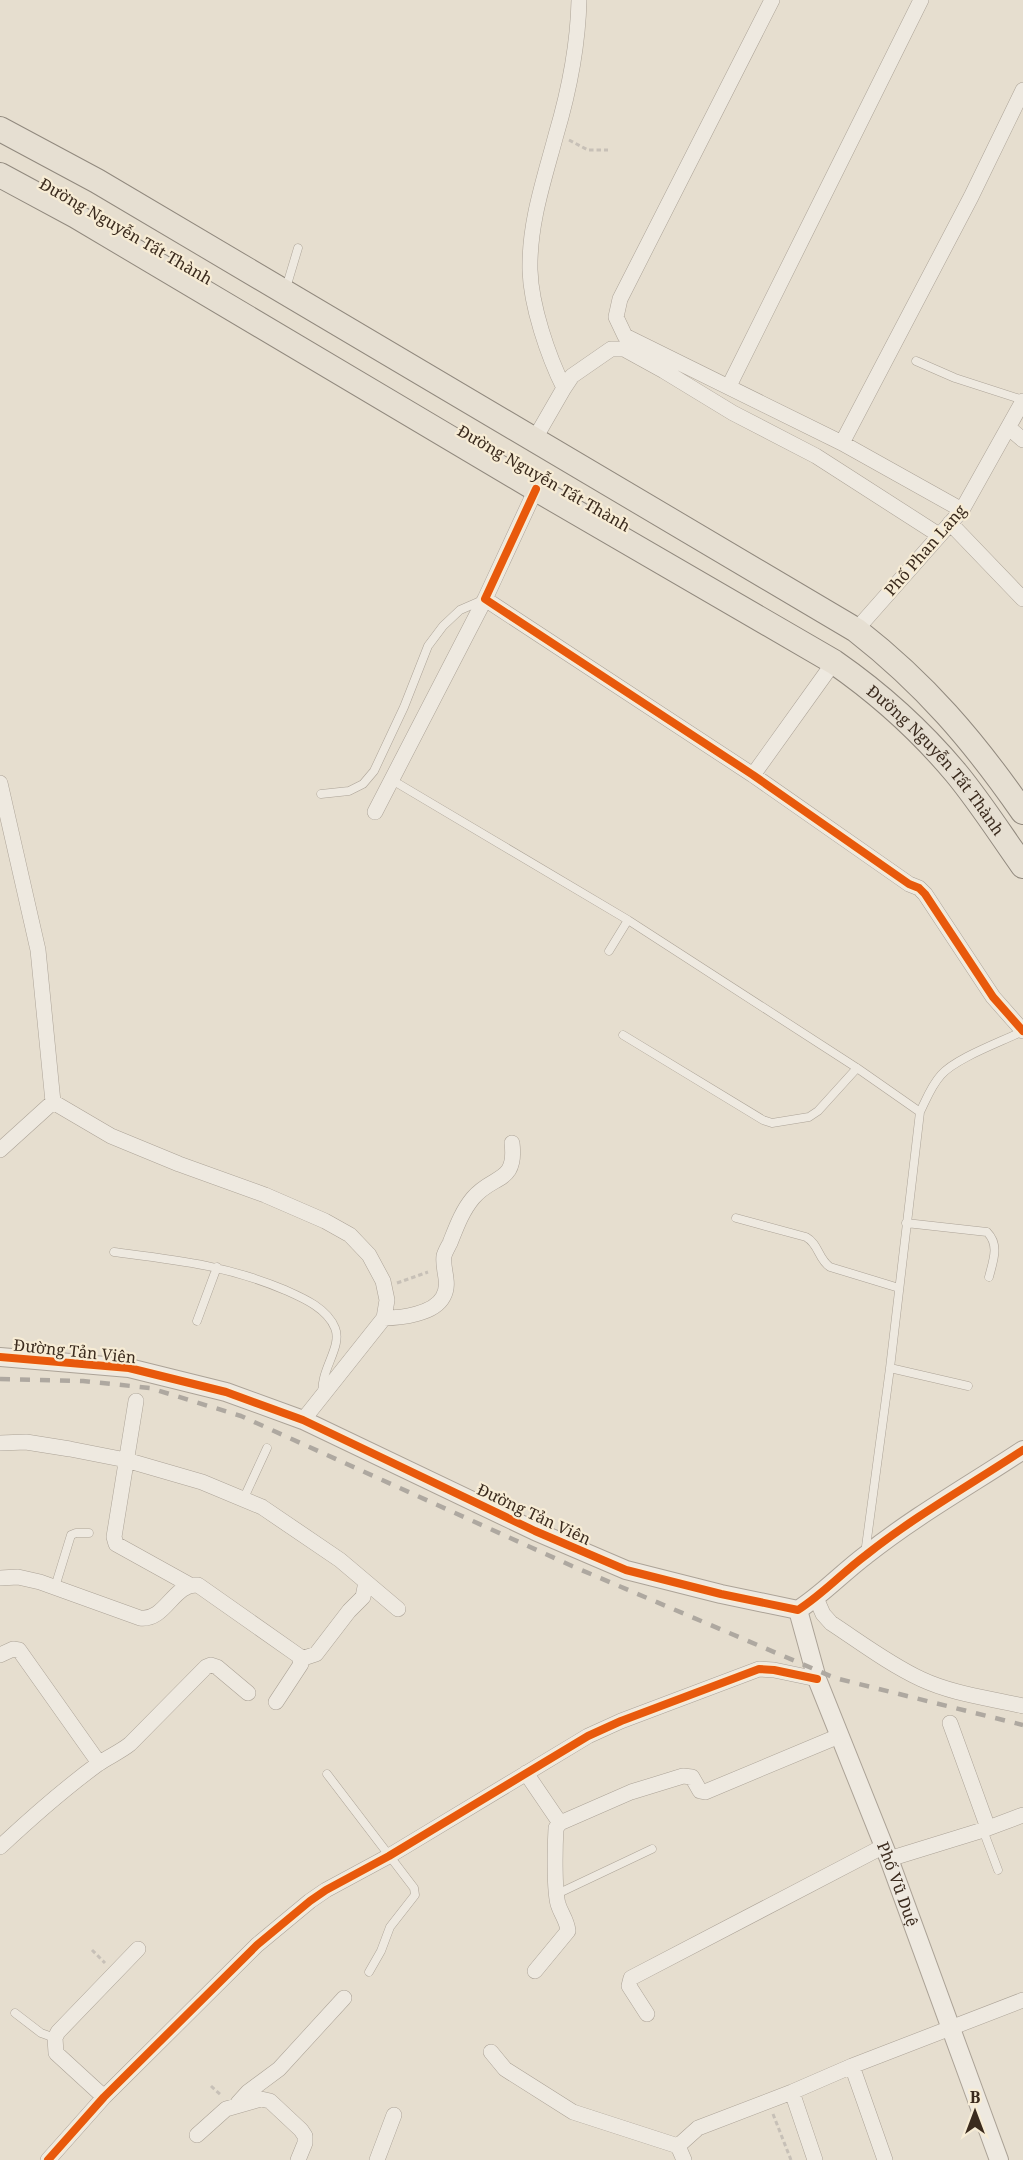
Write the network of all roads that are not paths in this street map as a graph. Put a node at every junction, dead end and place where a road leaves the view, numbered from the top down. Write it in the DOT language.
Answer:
graph roads {
  1 [pos="579,0"];
  2 [pos="772,0"];
  3 [pos="921,0"];
  4 [pos="1023,90"];
  5 [pos="0,129"];
  6 [pos="0,175"];
  7 [pos="298,248"];
  8 [pos="285,292"];
  9 [pos="916,362"];
  10 [pos="729,386"];
  11 [pos="564,388"];
  12 [pos="1023,401"];
  13 [pos="1009,428"];
  14 [pos="534,440"];
  15 [pos="1023,440"];
  16 [pos="842,443"];
  17 [pos="536,489"];
  18 [pos="962,510"];
  19 [pos="950,523"];
  20 [pos="939,535"];
  21 [pos="485,599"];
  22 [pos="1023,599"];
  23 [pos="856,630"];
  24 [pos="834,662"];
  25 [pos="753,775"];
  26 [pos="392,780"];
  27 [pos="0,783"];
  28 [pos="321,794"];
  29 [pos="375,812"];
  30 [pos="1023,812"];
  31 [pos="1023,866"];
  32 [pos="628,920"];
  33 [pos="609,951"];
  34 [pos="1023,1031"];
  35 [pos="623,1035"];
  36 [pos="857,1068"];
  37 [pos="53,1102"];
  38 [pos="920,1112"];
  39 [pos="512,1143"];
  40 [pos="0,1150"];
  41 [pos="736,1218"];
  42 [pos="906,1224"];
  43 [pos="114,1252"];
  44 [pos="217,1267"];
  45 [pos="989,1277"];
  46 [pos="899,1288"];
  47 [pos="384,1318"];
  48 [pos="196,1321"];
  49 [pos="0,1357"];
  50 [pos="890,1368"];
  51 [pos="968,1386"];
  52 [pos="323,1395"];
  53 [pos="136,1401"];
  54 [pos="303,1420"];
  55 [pos="0,1443"];
  56 [pos="267,1448"];
  57 [pos="1023,1450"];
  58 [pos="126,1460"];
  59 [pos="243,1500"];
  60 [pos="89,1533"];
  61 [pos="864,1556"];
  62 [pos="0,1578"];
  63 [pos="366,1582"];
  64 [pos="190,1585"];
  65 [pos="55,1587"];
  66 [pos="816,1598"];
  67 [pos="398,1609"];
  68 [pos="798,1611"];
  69 [pos="0,1655"];
  70 [pos="299,1656"];
  71 [pos="817,1679"];
  72 [pos="248,1693"];
  73 [pos="276,1702"];
  74 [pos="1023,1706"];
  75 [pos="950,1723"];
  76 [pos="840,1736"];
  77 [pos="99,1763"];
  78 [pos="526,1773"];
  79 [pos="327,1774"];
  80 [pos="1023,1815"];
  81 [pos="560,1823"];
  82 [pos="985,1829"];
  83 [pos="0,1847"];
  84 [pos="652,1849"];
  85 [pos="887,1852"];
  86 [pos="388,1856"];
  87 [pos="998,1870"];
  88 [pos="557,1894"];
  89 [pos="138,1949"];
  90 [pos="535,1971"];
  91 [pos="369,1972"];
  92 [pos="344,1998"];
  93 [pos="1023,2000"];
  94 [pos="15,2013"];
  95 [pos="647,2014"];
  96 [pos="951,2028"];
  97 [pos="55,2038"];
  98 [pos="490,2052"];
  99 [pos="852,2066"];
  100 [pos="792,2092"];
  101 [pos="104,2097"];
  102 [pos="237,2106"];
  103 [pos="394,2115"];
  104 [pos="196,2135"];
  105 [pos="681,2153"];
  106 [pos="48,2160"];
  107 [pos="300,2160"];
  108 [pos="377,2160"];
  109 [pos="815,2160"];
  110 [pos="885,2160"];
  111 [pos="999,2160"];
  1 -- 11 [label="street"];
  2 -- 10 [label="street"];
  3 -- 10 [label="street"];
  4 -- 16 [label="street"];
  5 -- 8 [label="main road, Đường Nguyễn Tất Thành"];
  6 -- 17 [label="main road, Đường Nguyễn Tất Thành"];
  7 -- 8 [label="lane"];
  8 -- 14 [label="main road, Đường Nguyễn Tất Thành"];
  9 -- 12 [label="lane"];
  10 -- 16 [label="street"];
  11 -- 14 [label="street"];
  11 -- 20 [label="street"];
  12 -- 13 [label="street, Phố Phan Lang"];
  13 -- 15 [label="street"];
  13 -- 18 [label="street, Phố Phan Lang"];
  14 -- 23 [label="main road, Đường Nguyễn Tất Thành"];
  16 -- 18 [label="street"];
  17 -- 21 [label="street"];
  17 -- 24 [label="main road, Đường Nguyễn Tất Thành"];
  18 -- 19 [label="street, Phố Phan Lang"];
  19 -- 20 [label="street, Phố Phan Lang"];
  19 -- 22 [label="street"];
  20 -- 23 [label="street, Phố Phan Lang"];
  21 -- 25 [label="street"];
  21 -- 26 [label="street"];
  21 -- 28 [label="lane"];
  23 -- 30 [label="main road, Đường Nguyễn Tất Thành"];
  24 -- 25 [label="street"];
  24 -- 31 [label="main road, Đường Nguyễn Tất Thành"];
  25 -- 34 [label="street"];
  26 -- 29 [label="street"];
  26 -- 32 [label="lane"];
  27 -- 37 [label="street"];
  32 -- 33 [label="lane"];
  32 -- 36 [label="lane"];
  34 -- 38 [label="lane"];
  35 -- 36 [label="lane"];
  36 -- 38 [label="lane"];
  37 -- 40 [label="street"];
  37 -- 47 [label="street"];
  38 -- 42 [label="lane"];
  39 -- 47 [label="street"];
  41 -- 46 [label="lane"];
  42 -- 45 [label="lane"];
  42 -- 46 [label="lane"];
  43 -- 44 [label="lane"];
  44 -- 48 [label="lane"];
  44 -- 52 [label="lane"];
  46 -- 50 [label="lane"];
  47 -- 52 [label="street"];
  49 -- 54 [label="street, Đường Tản Viên"];
  50 -- 51 [label="lane"];
  50 -- 61 [label="lane"];
  52 -- 54 [label="street"];
  53 -- 58 [label="street"];
  54 -- 68 [label="street, Đường Tản Viên"];
  55 -- 58 [label="street"];
  56 -- 59 [label="lane"];
  57 -- 61 [label="street"];
  58 -- 59 [label="street"];
  58 -- 64 [label="street"];
  59 -- 63 [label="street"];
  60 -- 65 [label="lane"];
  61 -- 66 [label="street"];
  62 -- 65 [label="street"];
  63 -- 67 [label="street"];
  63 -- 70 [label="street"];
  64 -- 65 [label="street"];
  64 -- 70 [label="street"];
  66 -- 68 [label="street"];
  66 -- 74 [label="street"];
  68 -- 71 [label="street, Phố Vũ Duệ"];
  69 -- 77 [label="street"];
  70 -- 73 [label="street"];
  71 -- 76 [label="street, Phố Vũ Duệ"];
  71 -- 78 [label="street"];
  72 -- 77 [label="street"];
  75 -- 82 [label="street"];
  76 -- 81 [label="street"];
  76 -- 85 [label="street, Phố Vũ Duệ"];
  77 -- 83 [label="street"];
  78 -- 81 [label="street"];
  78 -- 86 [label="street"];
  79 -- 86 [label="lane"];
  80 -- 82 [label="street"];
  81 -- 88 [label="street"];
  82 -- 85 [label="street"];
  82 -- 87 [label="lane"];
  84 -- 88 [label="lane"];
  85 -- 95 [label="street"];
  85 -- 96 [label="street, Phố Vũ Duệ"];
  86 -- 91 [label="lane"];
  86 -- 101 [label="street"];
  88 -- 90 [label="street"];
  89 -- 97 [label="street"];
  92 -- 102 [label="street"];
  93 -- 96 [label="street"];
  94 -- 97 [label="lane"];
  96 -- 99 [label="street"];
  96 -- 111 [label="street, Phố Vũ Duệ"];
  97 -- 101 [label="street"];
  98 -- 105 [label="street"];
  99 -- 100 [label="street"];
  99 -- 110 [label="street"];
  100 -- 105 [label="street"];
  100 -- 109 [label="street"];
  101 -- 106 [label="street"];
  102 -- 104 [label="street"];
  102 -- 107 [label="street"];
  103 -- 108 [label="street"];
}
